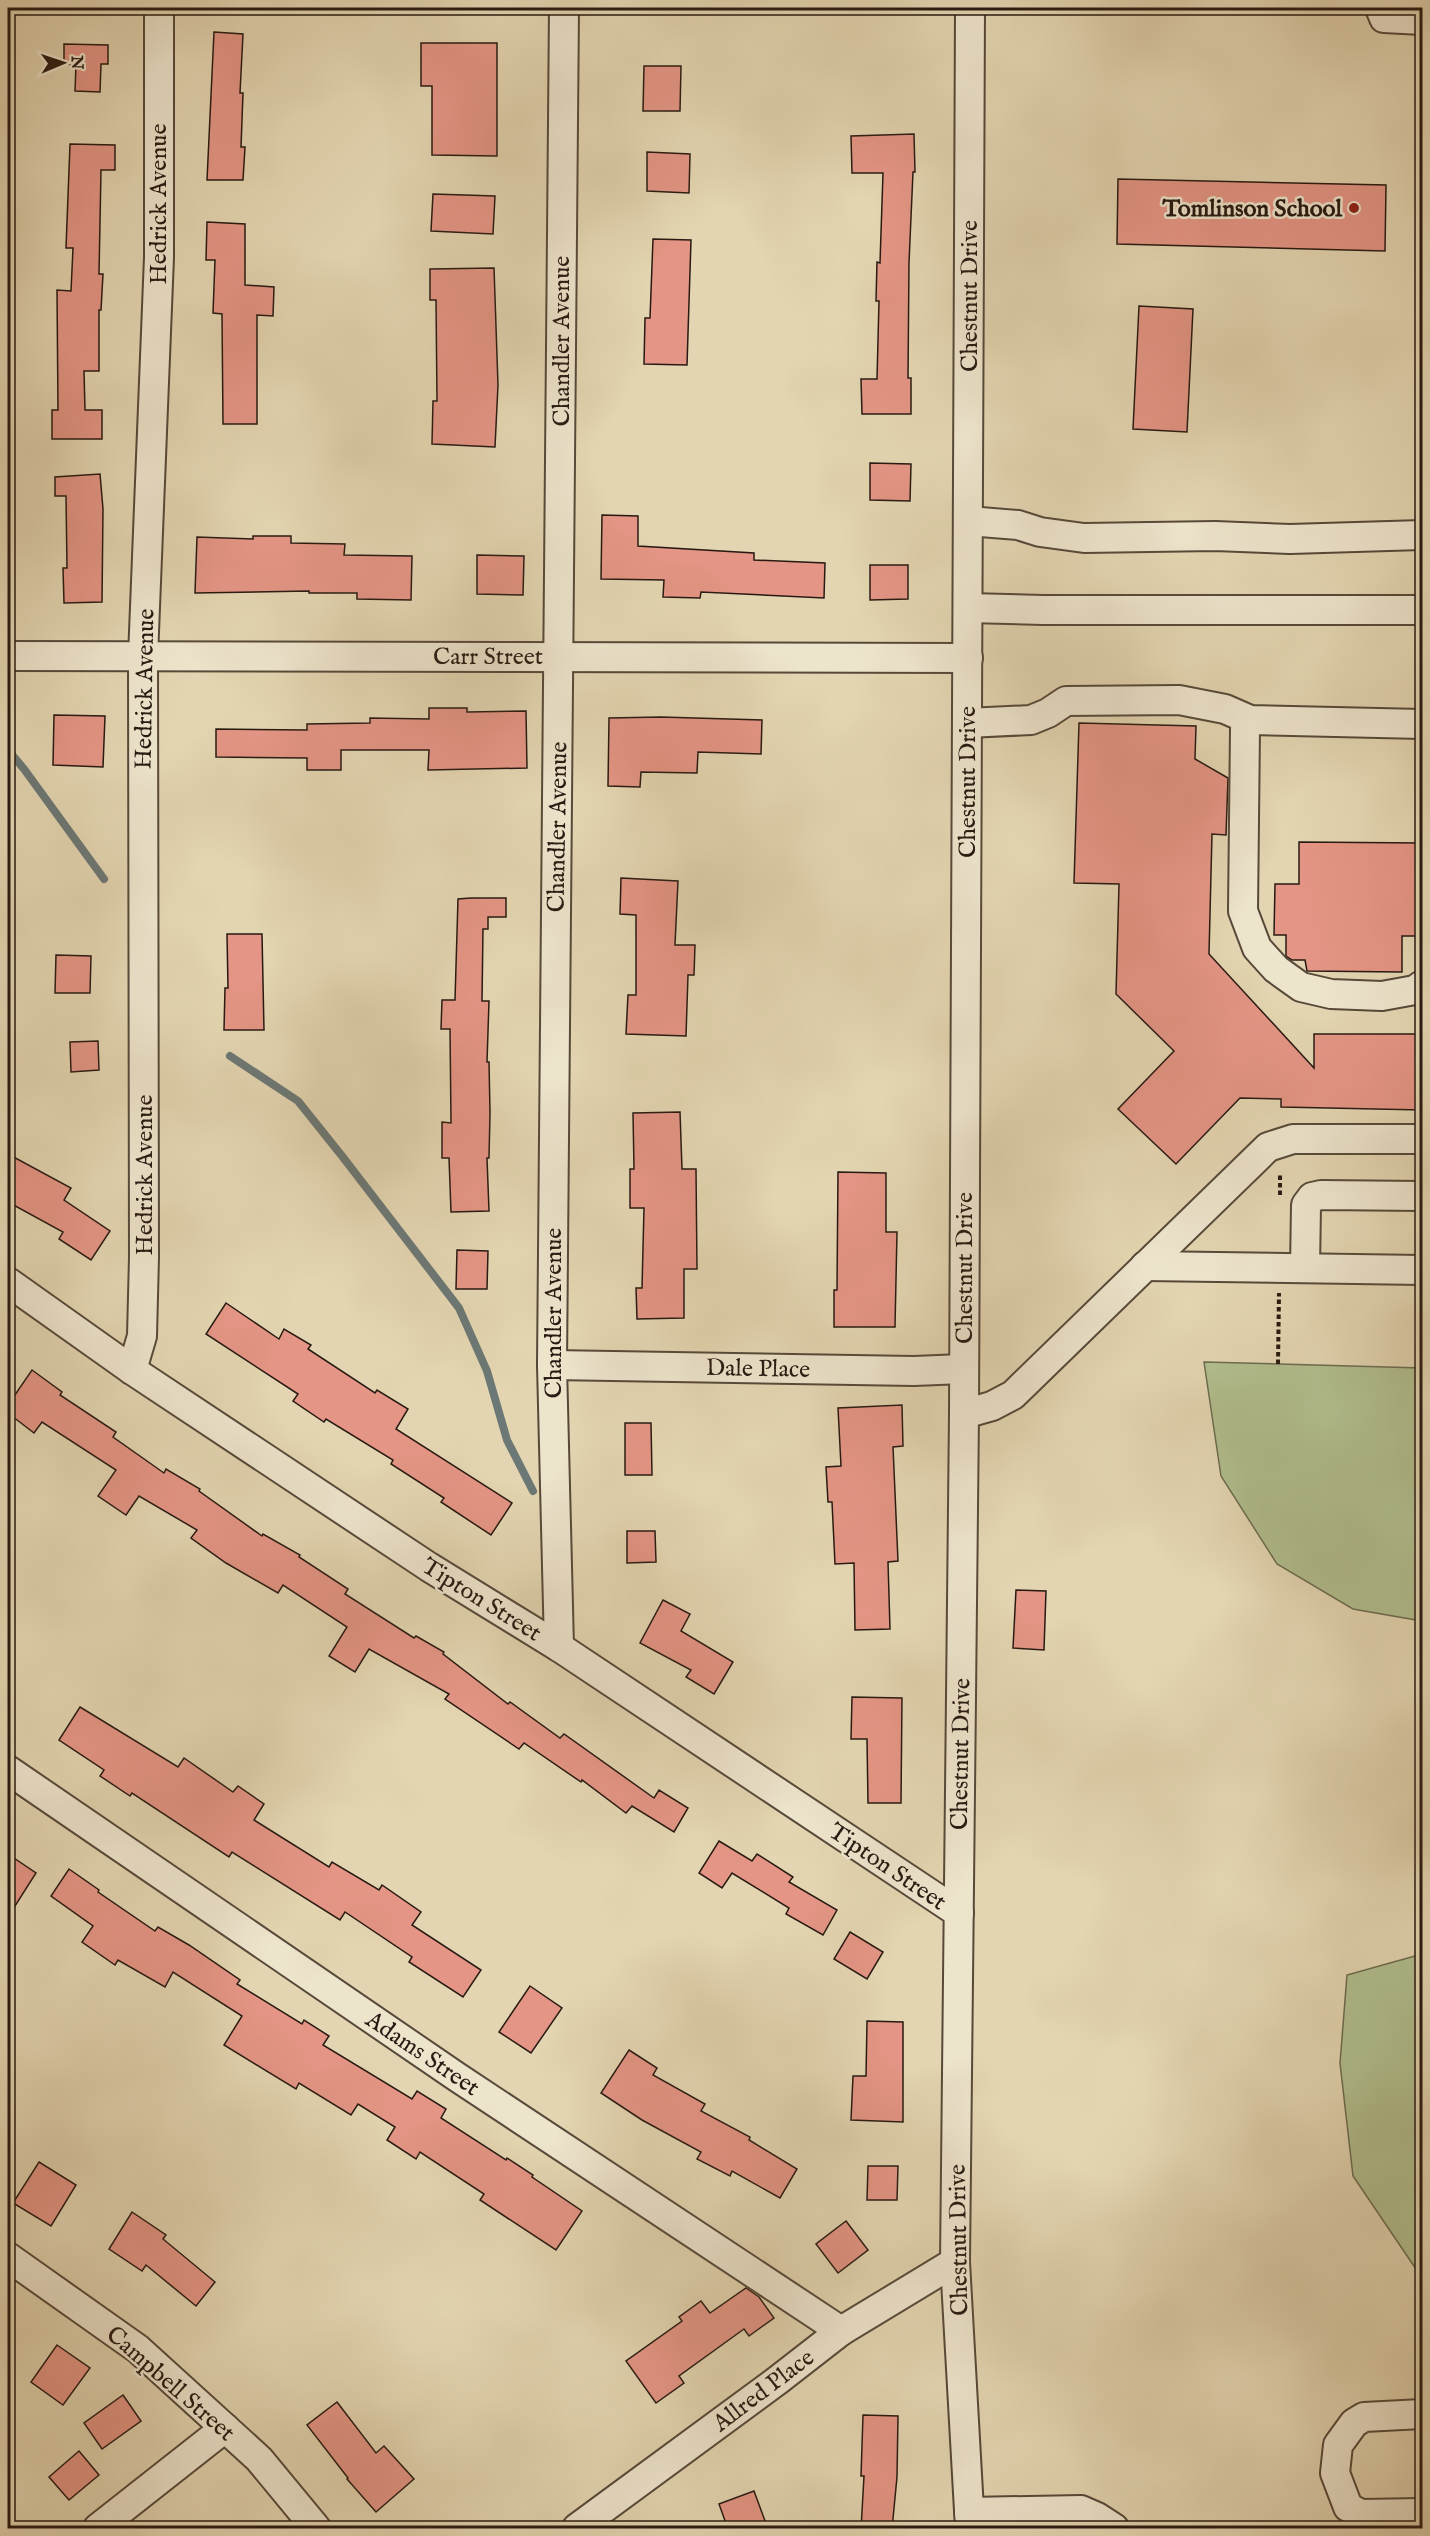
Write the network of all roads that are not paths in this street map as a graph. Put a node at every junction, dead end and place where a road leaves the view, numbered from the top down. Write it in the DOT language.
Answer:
graph roads {
  1 [pos="159,8"];
  2 [pos="564,8"];
  3 [pos="970,8"];
  4 [pos="1382,13"];
  5 [pos="1422,20"];
  6 [pos="968,521"];
  7 [pos="1422,535"];
  8 [pos="968,608"];
  9 [pos="1422,610"];
  10 [pos="8,656"];
  11 [pos="559,656"];
  12 [pos="143,657"];
  13 [pos="968,658"];
  14 [pos="1248,719"];
  15 [pos="968,723"];
  16 [pos="1422,724"];
  17 [pos="1422,985"];
  18 [pos="1422,1139"];
  19 [pos="1422,1196"];
  20 [pos="1145,1266"];
  21 [pos="1305,1268"];
  22 [pos="1422,1270"];
  23 [pos="8,1282"];
  24 [pos="552,1365"];
  25 [pos="963,1368"];
  26 [pos="132,1370"];
  27 [pos="964,1414"];
  28 [pos="560,1647"];
  29 [pos="8,1770"];
  30 [pos="959,1913"];
  31 [pos="8,2257"];
  32 [pos="956,2262"];
  33 [pos="841,2331"];
  34 [pos="1422,2414"];
  35 [pos="225,2428"];
  36 [pos="1422,2513"];
  37 [pos="969,2520"];
  38 [pos="98,2529"];
  39 [pos="316,2529"];
  40 [pos="578,2529"];
  41 [pos="1114,2529"];
  1 -- 12 [label="street, Hedrick Avenue"];
  2 -- 11 [label="street, Chandler Avenue"];
  3 -- 6 [label="street, Chestnut Drive"];
  4 -- 5 [label="street"];
  6 -- 7 [label="street"];
  6 -- 8 [label="street, Chestnut Drive"];
  8 -- 9 [label="street"];
  8 -- 13 [label="street, Chestnut Drive"];
  10 -- 12 [label="street, Carr Street"];
  11 -- 12 [label="street, Carr Street"];
  11 -- 13 [label="street, Carr Street"];
  11 -- 24 [label="street, Chandler Avenue"];
  12 -- 26 [label="street, Hedrick Avenue"];
  13 -- 15 [label="street, Chestnut Drive"];
  14 -- 15 [label="street"];
  14 -- 16 [label="street"];
  14 -- 17 [label="street"];
  15 -- 25 [label="street, Chestnut Drive"];
  18 -- 20 [label="street"];
  19 -- 21 [label="street"];
  20 -- 21 [label="street"];
  20 -- 27 [label="street"];
  21 -- 22 [label="street"];
  23 -- 26 [label="street, Tipton Street"];
  24 -- 25 [label="street, Dale Place"];
  24 -- 28 [label="street, Chandler Avenue"];
  25 -- 27 [label="street, Chestnut Drive"];
  26 -- 28 [label="street, Tipton Street"];
  27 -- 30 [label="street, Chestnut Drive"];
  28 -- 30 [label="street, Tipton Street"];
  29 -- 33 [label="street, Adams Street"];
  30 -- 32 [label="street, Chestnut Drive"];
  31 -- 35 [label="street, Campbell Street"];
  32 -- 33 [label="street, Allred Place"];
  32 -- 37 [label="street, Chestnut Drive"];
  33 -- 40 [label="street, Allred Place"];
  34 -- 36 [label="street"];
  35 -- 38 [label="street"];
  35 -- 39 [label="street, Campbell Street"];
  37 -- 41 [label="street"];
}
